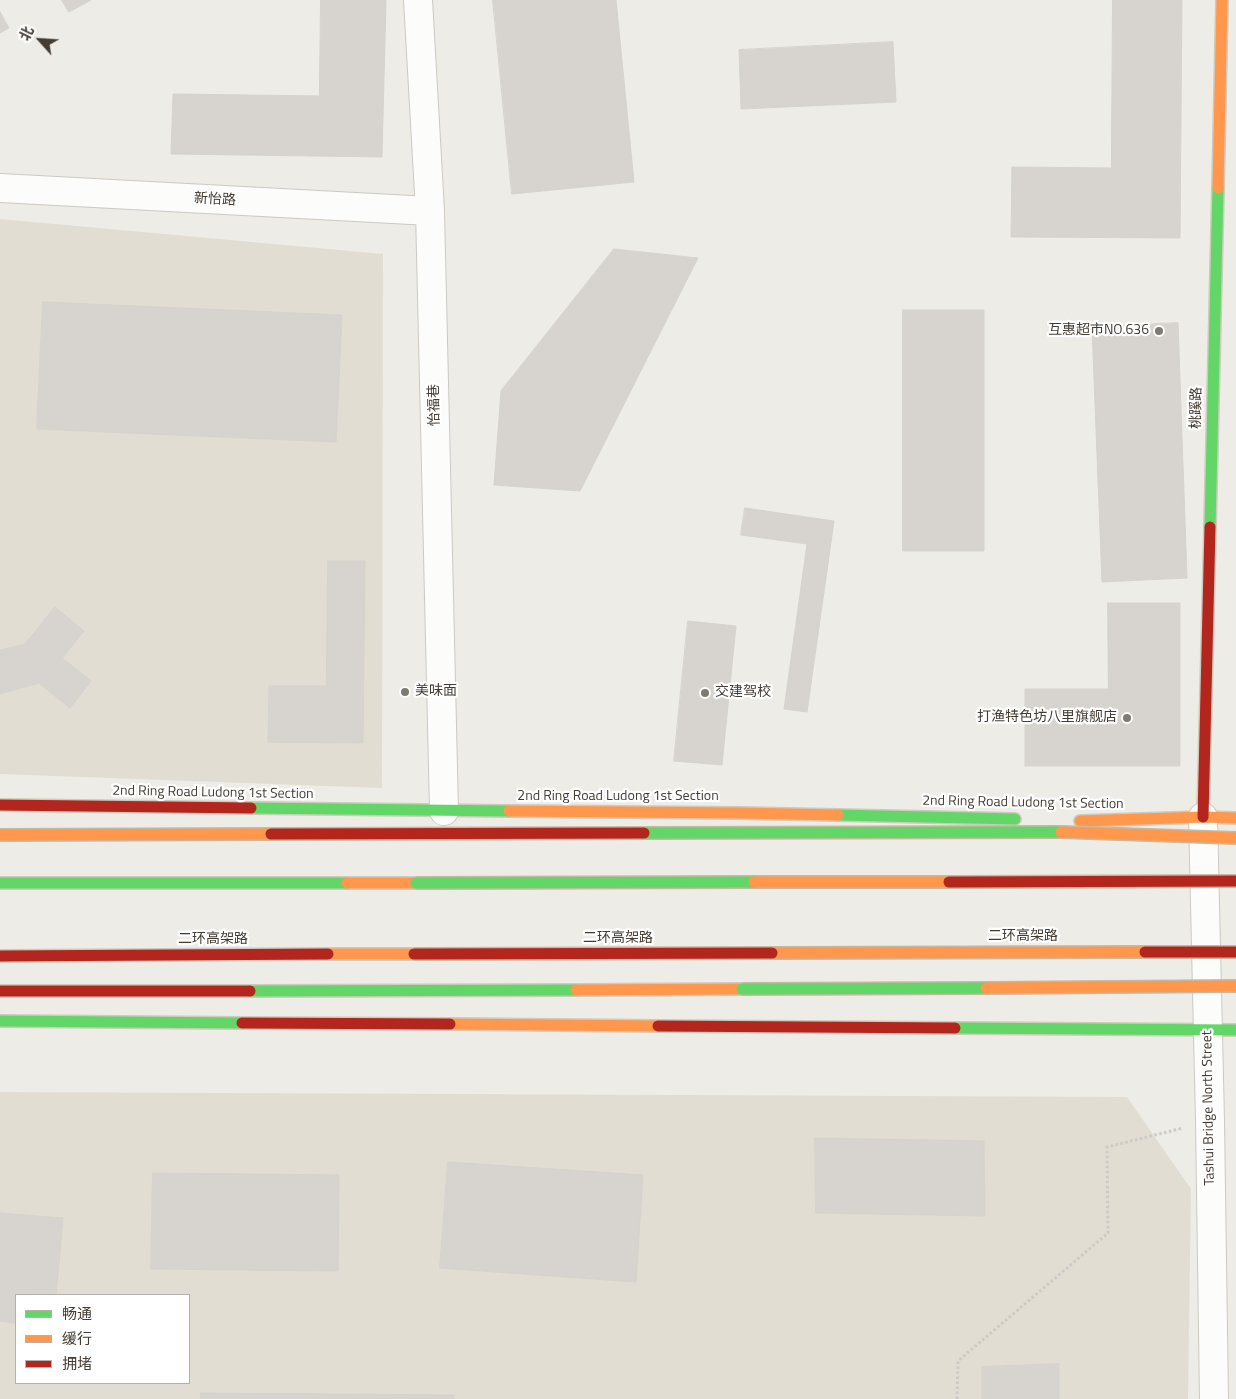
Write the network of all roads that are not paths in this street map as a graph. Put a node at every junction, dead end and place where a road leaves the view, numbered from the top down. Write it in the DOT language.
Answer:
graph roads {
  1 [pos="418,0"];
  2 [pos="1222,0"];
  3 [pos="0,188"];
  4 [pos="430,211"];
  5 [pos="0,804"];
  6 [pos="444,811"];
  7 [pos="1203,817"];
  8 [pos="1236,818"];
  9 [pos="1022,820"];
  10 [pos="1071,821"];
  11 [pos="0,835"];
  12 [pos="1236,838"];
  13 [pos="1236,881"];
  14 [pos="0,883"];
  15 [pos="1236,952"];
  16 [pos="0,956"];
  17 [pos="1236,986"];
  18 [pos="0,991"];
  19 [pos="0,1021"];
  20 [pos="1208,1030"];
  21 [pos="1236,1030"];
  22 [pos="1214,1399"];
  1 -- 4 [label="street, 怡福巷"];
  2 -- 7 [label="main road, 桃蹊路"];
  3 -- 4 [label="street, 新怡路"];
  4 -- 6 [label="street, 怡福巷"];
  5 -- 6 [label="main road, 2nd Ring Road Ludong 1st Section"];
  6 -- 9 [label="main road, 2nd Ring Road Ludong 1st Section"];
  7 -- 8 [label="main road, 2nd Ring Road Ludong 1st Section"];
  7 -- 10 [label="main road, 2nd Ring Road Ludong 1st Section"];
  7 -- 20 [label="street, Tashui Bridge North Street"];
  11 -- 12 [label="main road, bridge"];
  13 -- 14 [label="main road, bridge"];
  15 -- 16 [label="main road, 二环高架路, bridge"];
  17 -- 18 [label="main road, bridge"];
  19 -- 20 [label="main road"];
  20 -- 21 [label="main road"];
  20 -- 22 [label="street, Tashui Bridge North Street"];
}
